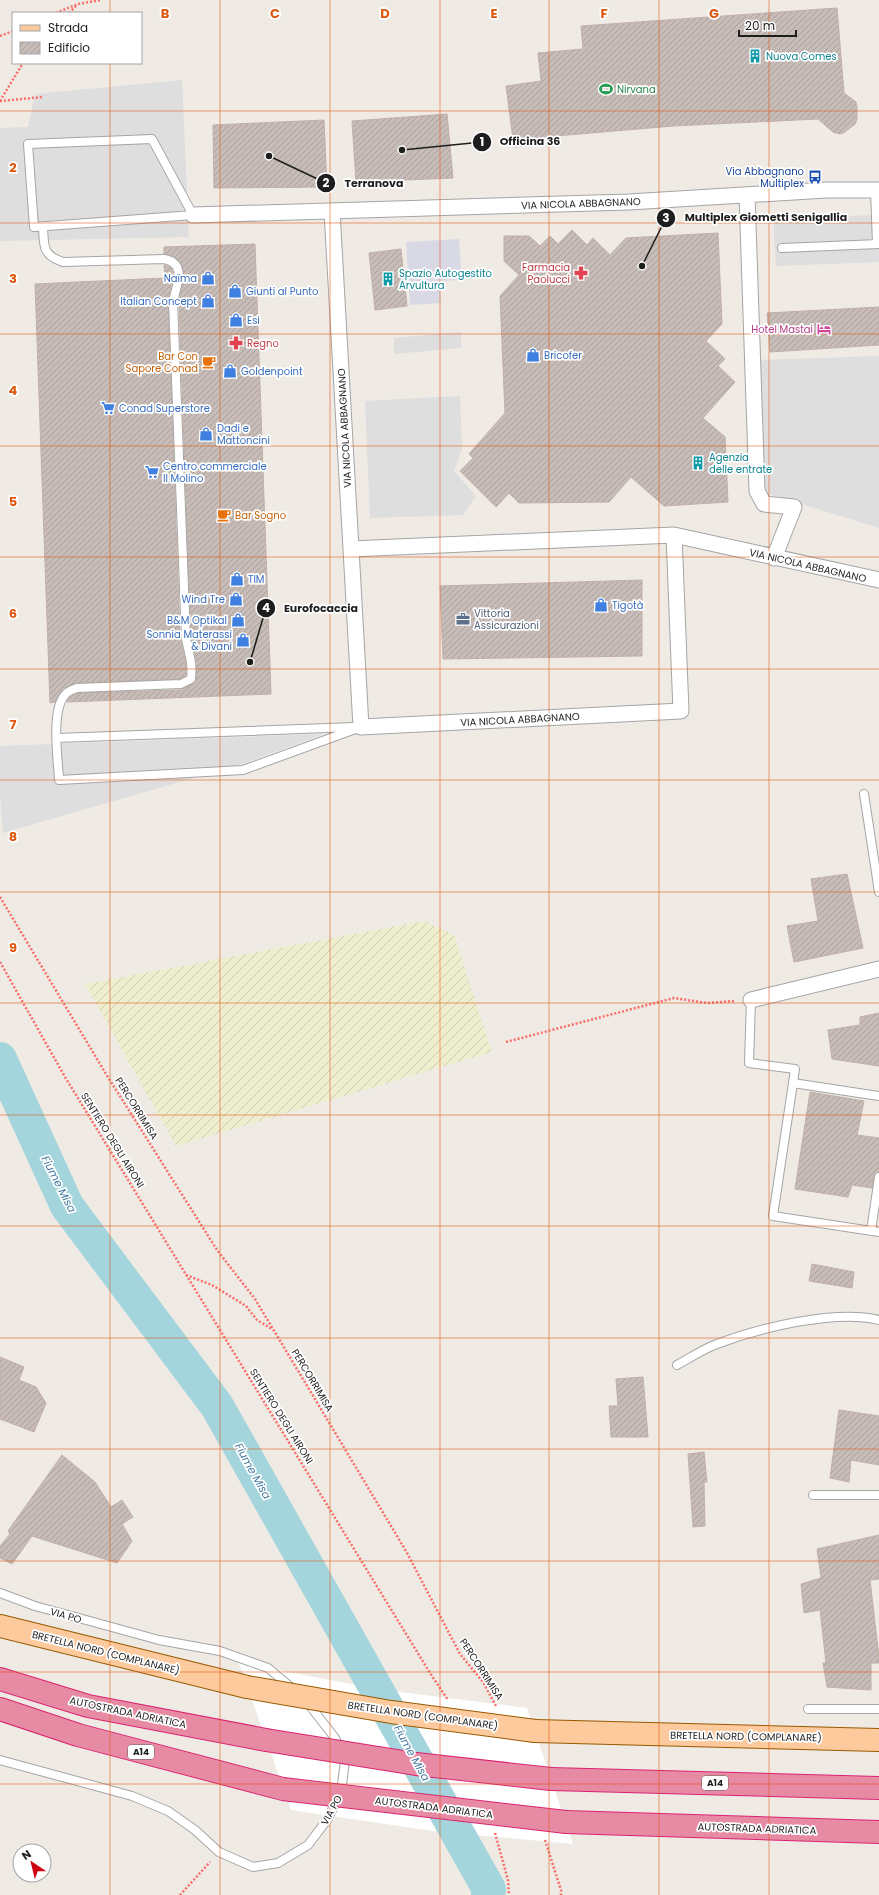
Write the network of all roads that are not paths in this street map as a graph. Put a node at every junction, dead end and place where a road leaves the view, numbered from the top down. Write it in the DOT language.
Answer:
graph roads {
  1 [pos="877,190"];
  2 [pos="747,195"];
  3 [pos="332,211"];
  4 [pos="192,215"];
  5 [pos="43,226"];
  6 [pos="878,244"];
  7 [pos="782,248"];
  8 [pos="674,535"];
  9 [pos="351,549"];
  10 [pos="774,558"];
  11 [pos="877,581"];
  12 [pos="361,726"];
  13 [pos="57,738"];
  14 [pos="864,794"];
  15 [pos="879,892"];
  16 [pos="879,969"];
  17 [pos="751,1000"];
  18 [pos="793,1083"];
  19 [pos="879,1096"];
  20 [pos="879,1177"];
  21 [pos="875,1231"];
  22 [pos="879,1320"];
  23 [pos="677,1365"];
  24 [pos="813,1495"];
  25 [pos="879,1495"];
  26 [pos="0,1593"];
  27 [pos="0,1626"];
  28 [pos="0,1679"];
  29 [pos="0,1709"];
  30 [pos="808,1709"];
  31 [pos="879,1709"];
  32 [pos="879,1740"];
  33 [pos="0,1760"];
  34 [pos="879,1788"];
  35 [pos="879,1832"];
  1 -- 2 [label="street, VIA NICOLA ABBAGNANO"];
  1 -- 6 [label="lane"];
  2 -- 3 [label="street, VIA NICOLA ABBAGNANO"];
  2 -- 10 [label="street"];
  3 -- 4 [label="street, VIA NICOLA ABBAGNANO"];
  3 -- 9 [label="street, VIA NICOLA ABBAGNANO"];
  4 -- 5 [label="lane"];
  4 -- 5 [label="lane"];
  5 -- 13 [label="lane"];
  6 -- 7 [label="lane"];
  8 -- 9 [label="street, VIA NICOLA ABBAGNANO"];
  8 -- 10 [label="street, VIA NICOLA ABBAGNANO"];
  8 -- 12 [label="street, VIA NICOLA ABBAGNANO"];
  9 -- 12 [label="street, VIA NICOLA ABBAGNANO"];
  10 -- 11 [label="street, VIA NICOLA ABBAGNANO"];
  12 -- 13 [label="lane"];
  12 -- 13 [label="lane"];
  14 -- 15 [label="lane"];
  16 -- 17 [label="street"];
  17 -- 18 [label="lane"];
  18 -- 19 [label="lane"];
  18 -- 21 [label="lane"];
  20 -- 21 [label="lane"];
  22 -- 23 [label="lane"];
  24 -- 25 [label="lane"];
  26 -- 33 [label="lane, VIA PO"];
  27 -- 32 [label="main road, BRETELLA NORD (COMPLANARE), bridge"];
  28 -- 34 [label="highway, AUTOSTRADA ADRIATICA / A14, bridge"];
  29 -- 35 [label="highway, AUTOSTRADA ADRIATICA / A14, bridge"];
  30 -- 31 [label="lane"];
}
